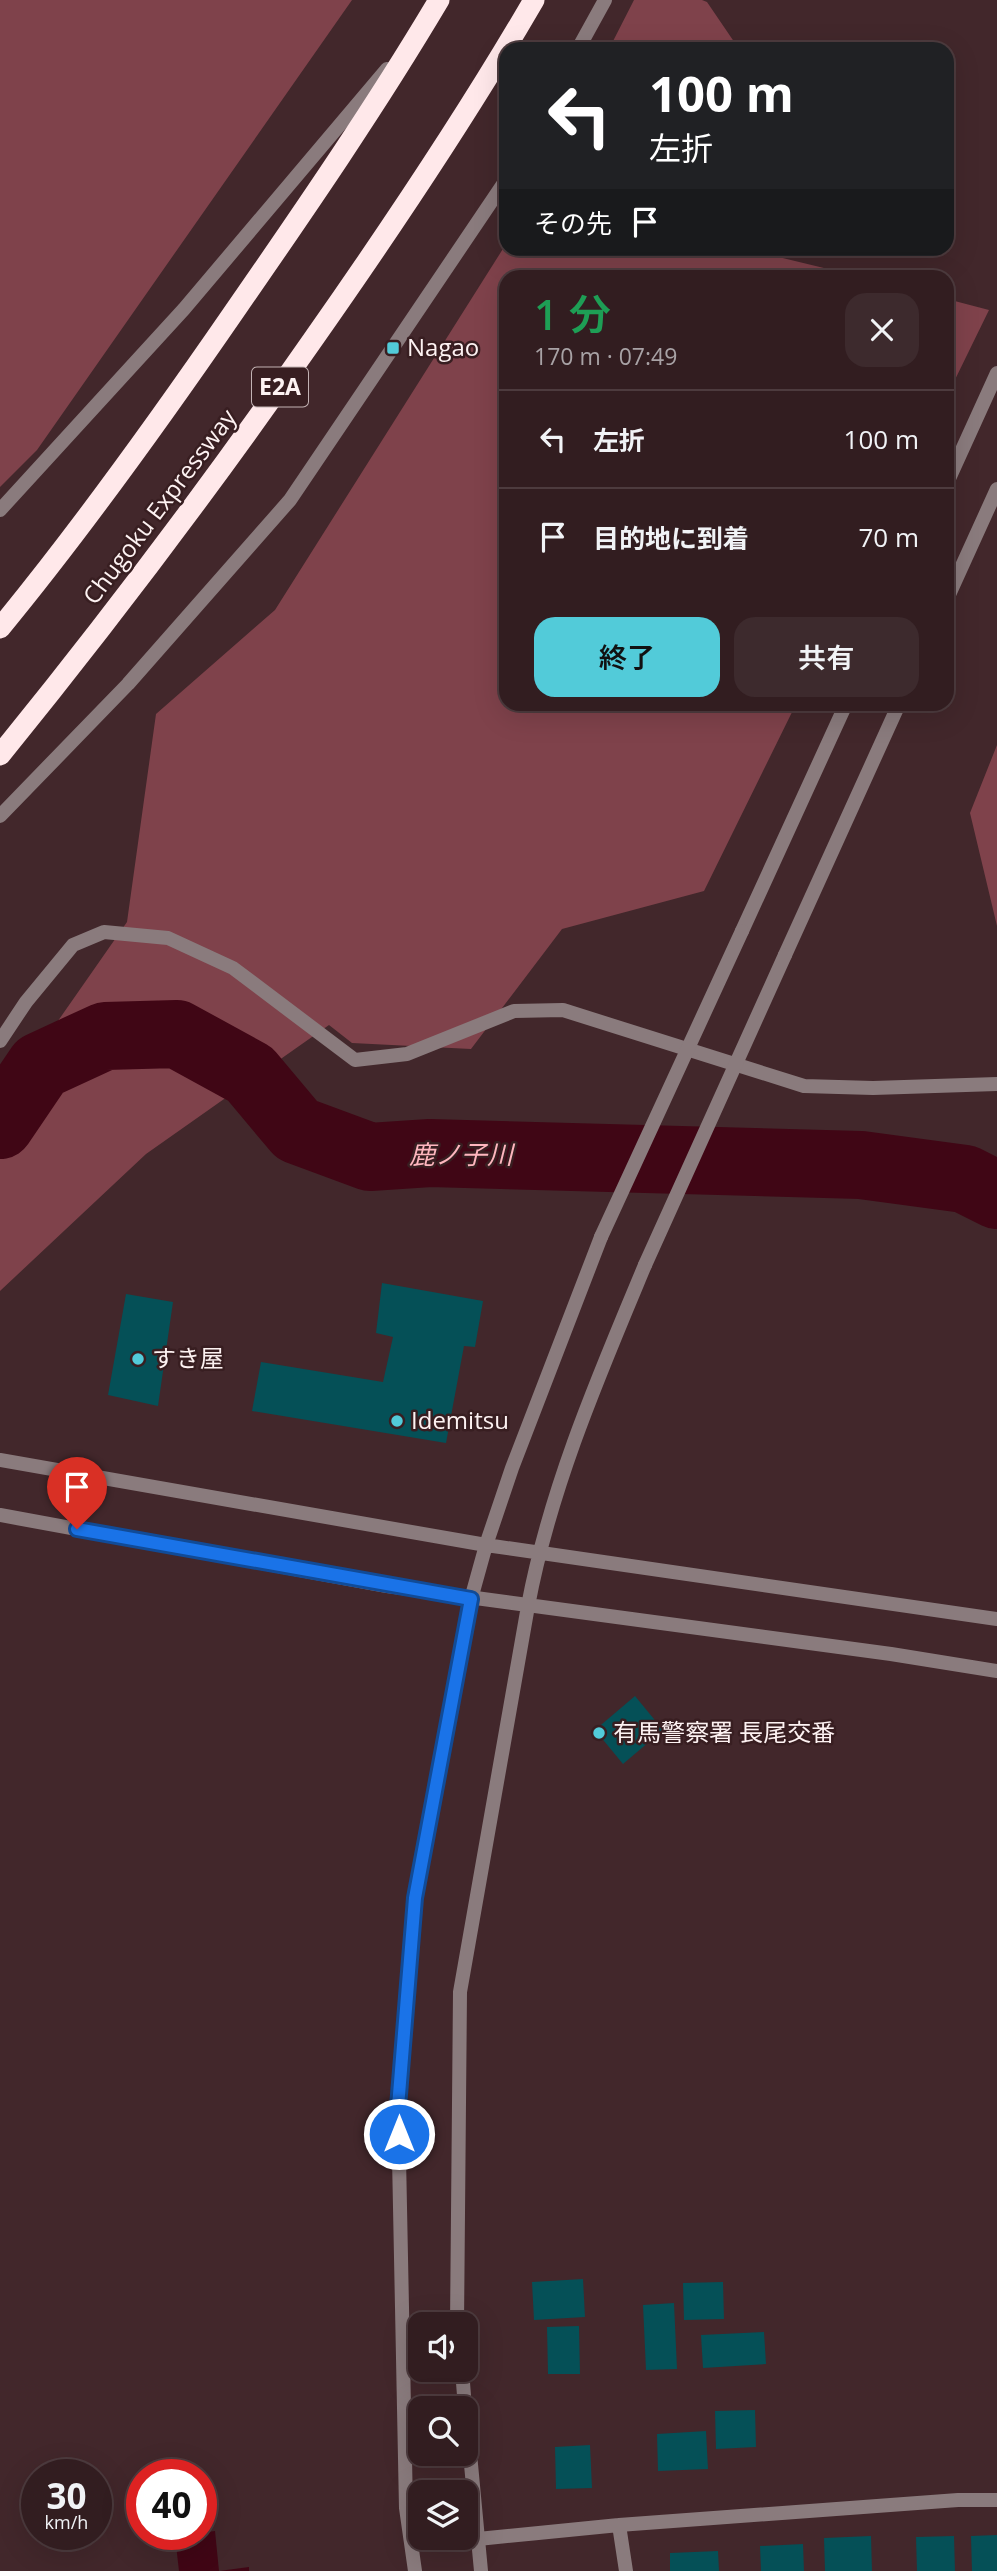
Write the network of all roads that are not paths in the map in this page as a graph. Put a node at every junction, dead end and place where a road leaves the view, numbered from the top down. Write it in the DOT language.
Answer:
graph roads {
  1 [pos="439,0"];
  2 [pos="534,0"];
  3 [pos="605,0"];
  4 [pos="425,24"];
  5 [pos="510,42"];
  6 [pos="582,42"];
  7 [pos="499,61"];
  8 [pos="499,190"];
  9 [pos="997,373"];
  10 [pos="954,468"];
  11 [pos="997,489"];
  12 [pos="0,510"];
  13 [pos="954,584"];
  14 [pos="0,628"];
  15 [pos="843,711"];
  16 [pos="896,711"];
  17 [pos="0,755"];
  18 [pos="0,816"];
  19 [pos="0,1041"];
  20 [pos="997,1084"];
  21 [pos="0,1460"];
  22 [pos="0,1515"];
  23 [pos="486,1545"];
  24 [pos="538,1552"];
  25 [pos="471,1599"];
  26 [pos="527,1606"];
  27 [pos="997,1619"];
  28 [pos="997,1671"];
  29 [pos="457,2312"];
  30 [pos="997,2500"];
  31 [pos="619,2525"];
  32 [pos="478,2539"];
  33 [pos="415,2571"];
  34 [pos="481,2571"];
  35 [pos="626,2571"];
  1 -- 4 [label="highway"];
  2 -- 5 [label="highway, Chugoku Expressway / E2A"];
  3 -- 6 [label="street"];
  4 -- 12 [label="street"];
  4 -- 14 [label="highway"];
  7 -- 17 [label="highway, Chugoku Expressway / E2A"];
  8 -- 18 [label="street"];
  9 -- 10 [label="street"];
  11 -- 13 [label="street"];
  15 -- 23 [label="street, bridge"];
  16 -- 24 [label="street, bridge"];
  19 -- 20 [label="street"];
  21 -- 23 [label="street"];
  22 -- 25 [label="street"];
  23 -- 24 [label="street"];
  23 -- 25 [label="street"];
  24 -- 26 [label="street"];
  24 -- 27 [label="street"];
  25 -- 26 [label="street"];
  25 -- 33 [label="street"];
  26 -- 28 [label="street"];
  26 -- 29 [label="street"];
  30 -- 31 [label="street"];
  31 -- 32 [label="street"];
  31 -- 35 [label="street"];
  32 -- 34 [label="street"];
}
